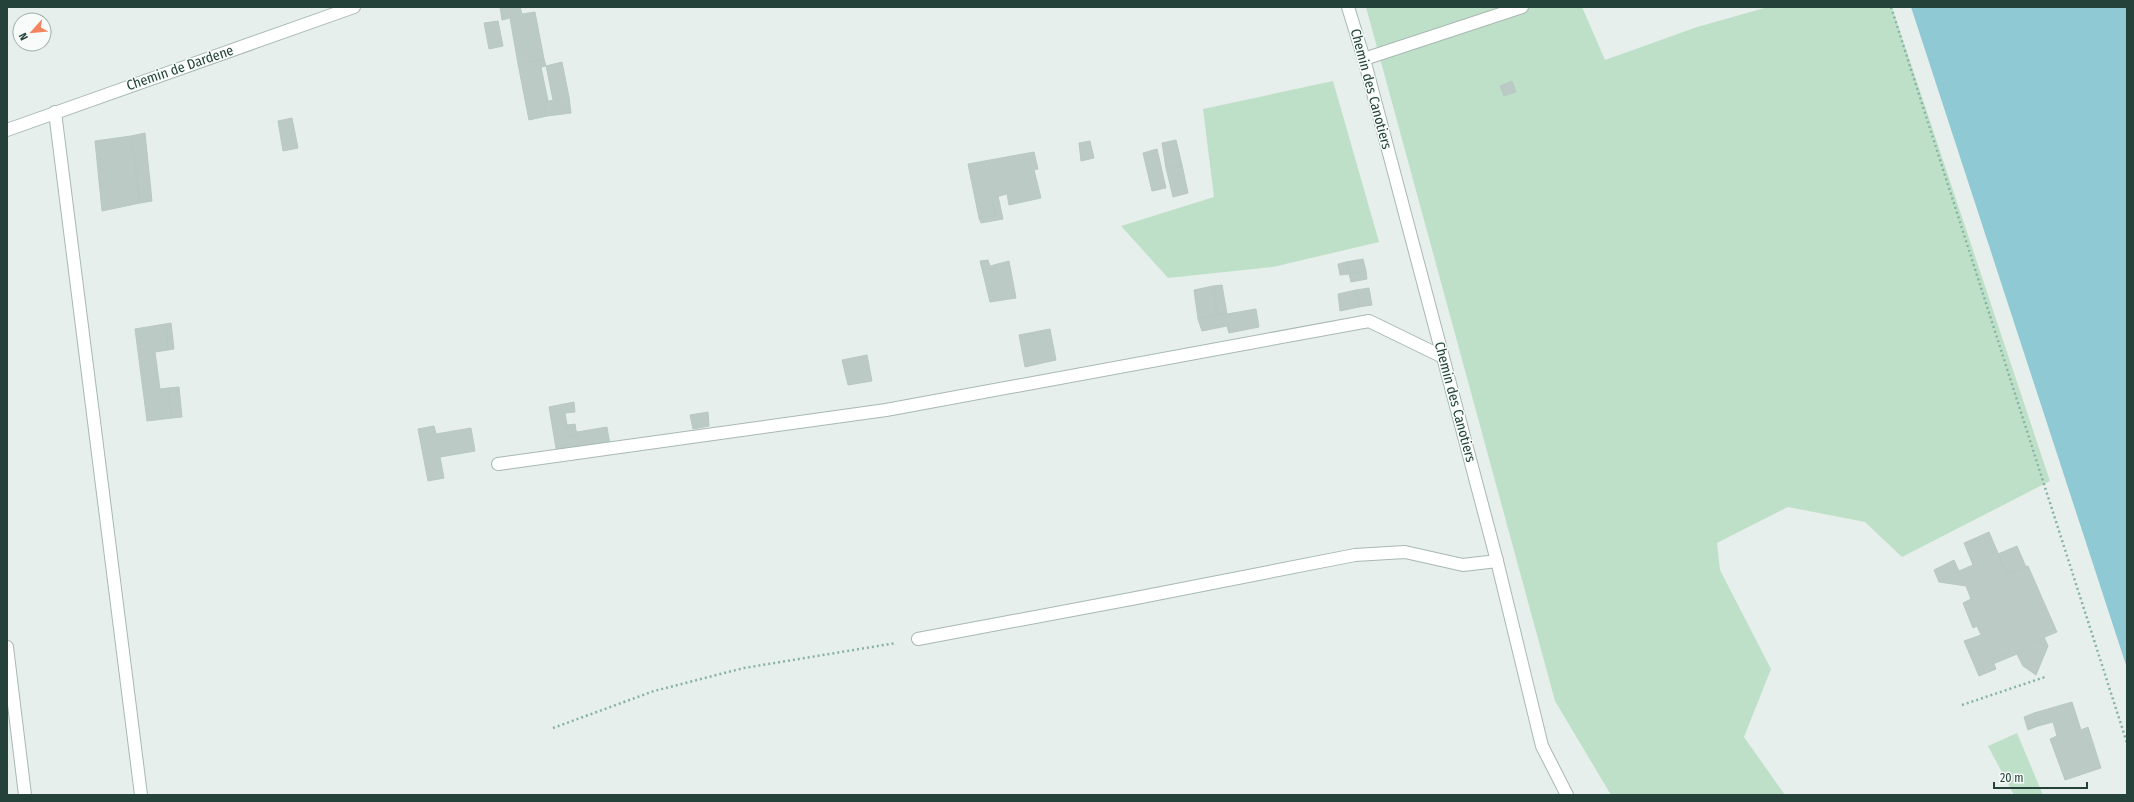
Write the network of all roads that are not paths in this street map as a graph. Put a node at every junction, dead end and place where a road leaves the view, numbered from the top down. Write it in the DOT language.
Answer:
graph roads {
  1 [pos="354,7"];
  2 [pos="1348,7"];
  3 [pos="1522,7"];
  4 [pos="1364,59"];
  5 [pos="55,112"];
  6 [pos="7,130"];
  7 [pos="1443,357"];
  8 [pos="498,464"];
  9 [pos="1497,561"];
  10 [pos="918,639"];
  11 [pos="7,648"];
  12 [pos="25,795"];
  13 [pos="141,795"];
  14 [pos="1567,795"];
  1 -- 5 [label="street, Chemin de Dardene"];
  2 -- 4 [label="street, Chemin des Canotiers"];
  3 -- 4 [label="street"];
  4 -- 7 [label="street, Chemin des Canotiers"];
  5 -- 6 [label="street, Chemin de Dardene"];
  5 -- 13 [label="street"];
  7 -- 8 [label="street"];
  7 -- 9 [label="street, Chemin des Canotiers"];
  9 -- 10 [label="street"];
  9 -- 14 [label="street, Chemin des Canotiers"];
  11 -- 12 [label="street"];
}
